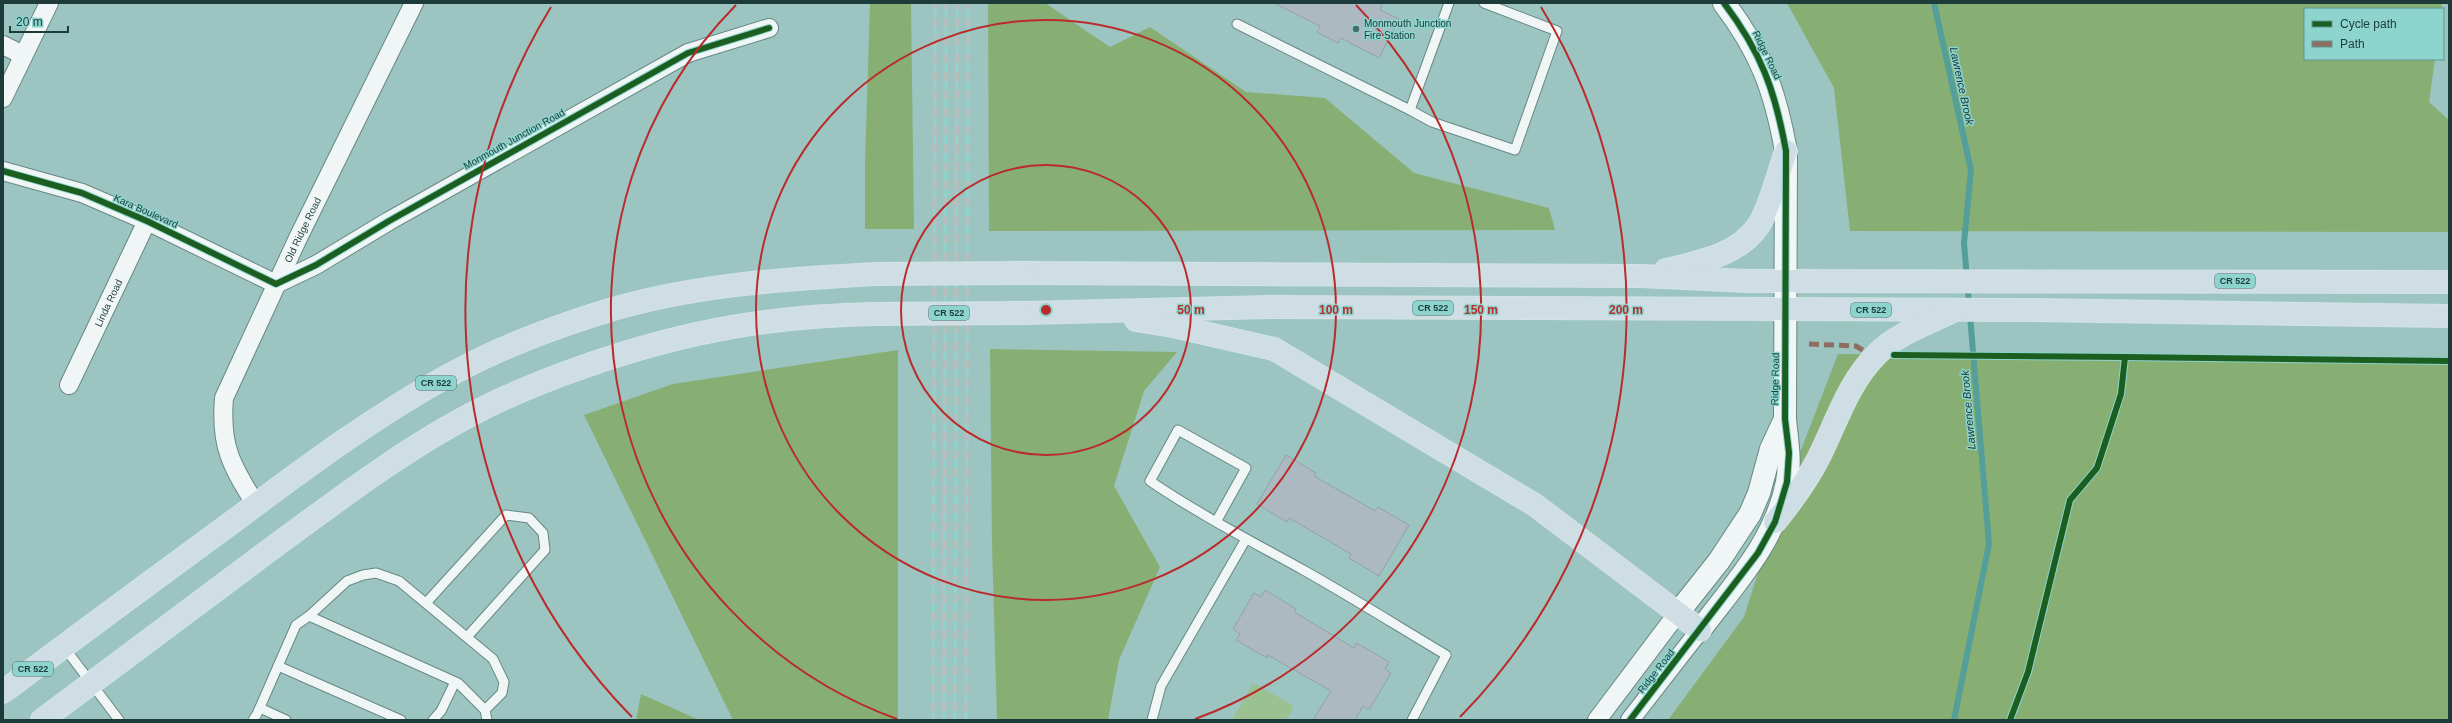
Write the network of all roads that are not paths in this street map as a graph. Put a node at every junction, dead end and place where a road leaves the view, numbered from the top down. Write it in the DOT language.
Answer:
graph roads {
  1 [pos="49,3"];
  2 [pos="414,3"];
  3 [pos="1449,3"];
  4 [pos="1484,3"];
  5 [pos="1724,3"];
  6 [pos="1238,24"];
  7 [pos="769,28"];
  8 [pos="3,45"];
  9 [pos="23,55"];
  10 [pos="3,98"];
  11 [pos="1410,110"];
  12 [pos="1786,151"];
  13 [pos="3,171"];
  14 [pos="147,221"];
  15 [pos="1641,276"];
  16 [pos="1786,280"];
  17 [pos="2449,282"];
  18 [pos="276,284"];
  19 [pos="1786,309"];
  20 [pos="1956,310"];
  21 [pos="1080,312"];
  22 [pos="2449,316"];
  23 [pos="68,385"];
  24 [pos="1785,419"];
  25 [pos="256,505"];
  26 [pos="1216,522"];
  27 [pos="1775,522"];
  28 [pos="1246,539"];
  29 [pos="426,603"];
  30 [pos="1677,614"];
  31 [pos="310,616"];
  32 [pos="1700,630"];
  33 [pos="467,637"];
  34 [pos="64,647"];
  35 [pos="278,666"];
  36 [pos="455,682"];
  37 [pos="91,684"];
  38 [pos="3,692"];
  39 [pos="260,708"];
  40 [pos="485,710"];
  41 [pos="42,720"];
  42 [pos="119,720"];
  43 [pos="253,720"];
  44 [pos="286,720"];
  45 [pos="401,720"];
  46 [pos="433,720"];
  47 [pos="487,720"];
  48 [pos="1152,720"];
  49 [pos="1412,720"];
  50 [pos="1597,720"];
  51 [pos="1630,720"];
  1 -- 9 [label="street"];
  2 -- 18 [label="street, Old Ridge Road"];
  3 -- 11 [label="lane"];
  4 -- 11 [label="lane"];
  5 -- 12 [label="street, Ridge Road"];
  6 -- 11 [label="lane"];
  7 -- 18 [label="street, Monmouth Junction Road"];
  8 -- 9 [label="street"];
  9 -- 10 [label="street"];
  12 -- 15 [label="main road"];
  12 -- 16 [label="street, Ridge Road"];
  13 -- 14 [label="street, Kara Boulevard"];
  14 -- 18 [label="street, Kara Boulevard"];
  14 -- 23 [label="street, Linda Road"];
  15 -- 16 [label="main road, CR 522"];
  15 -- 25 [label="main road, CR 522, bridge"];
  16 -- 17 [label="main road, CR 522"];
  16 -- 19 [label="street, Ridge Road"];
  18 -- 25 [label="street, Old Ridge Road"];
  19 -- 20 [label="main road, CR 522"];
  19 -- 21 [label="main road, CR 522"];
  19 -- 24 [label="street, Ridge Road"];
  20 -- 22 [label="main road, CR 522"];
  20 -- 27 [label="main road"];
  21 -- 30 [label="main road"];
  21 -- 37 [label="main road, CR 522, bridge"];
  24 -- 27 [label="street, Ridge Road"];
  24 -- 30 [label="street, Ridge Road"];
  25 -- 34 [label="main road, CR 522"];
  26 -- 26 [label="lane"];
  26 -- 28 [label="lane"];
  27 -- 32 [label="street, Ridge Road"];
  28 -- 48 [label="lane"];
  28 -- 49 [label="lane"];
  29 -- 31 [label="lane"];
  29 -- 33 [label="lane"];
  29 -- 33 [label="lane"];
  30 -- 32 [label="main road"];
  30 -- 50 [label="street, Ridge Road"];
  31 -- 35 [label="lane"];
  31 -- 36 [label="lane"];
  32 -- 51 [label="street, Ridge Road"];
  33 -- 40 [label="lane"];
  34 -- 37 [label="lane"];
  34 -- 38 [label="main road, CR 522"];
  35 -- 39 [label="lane"];
  35 -- 45 [label="lane"];
  36 -- 40 [label="lane"];
  36 -- 46 [label="lane"];
  37 -- 41 [label="main road, CR 522"];
  37 -- 42 [label="lane"];
  39 -- 43 [label="lane"];
  39 -- 44 [label="lane"];
  40 -- 47 [label="lane"];
}
